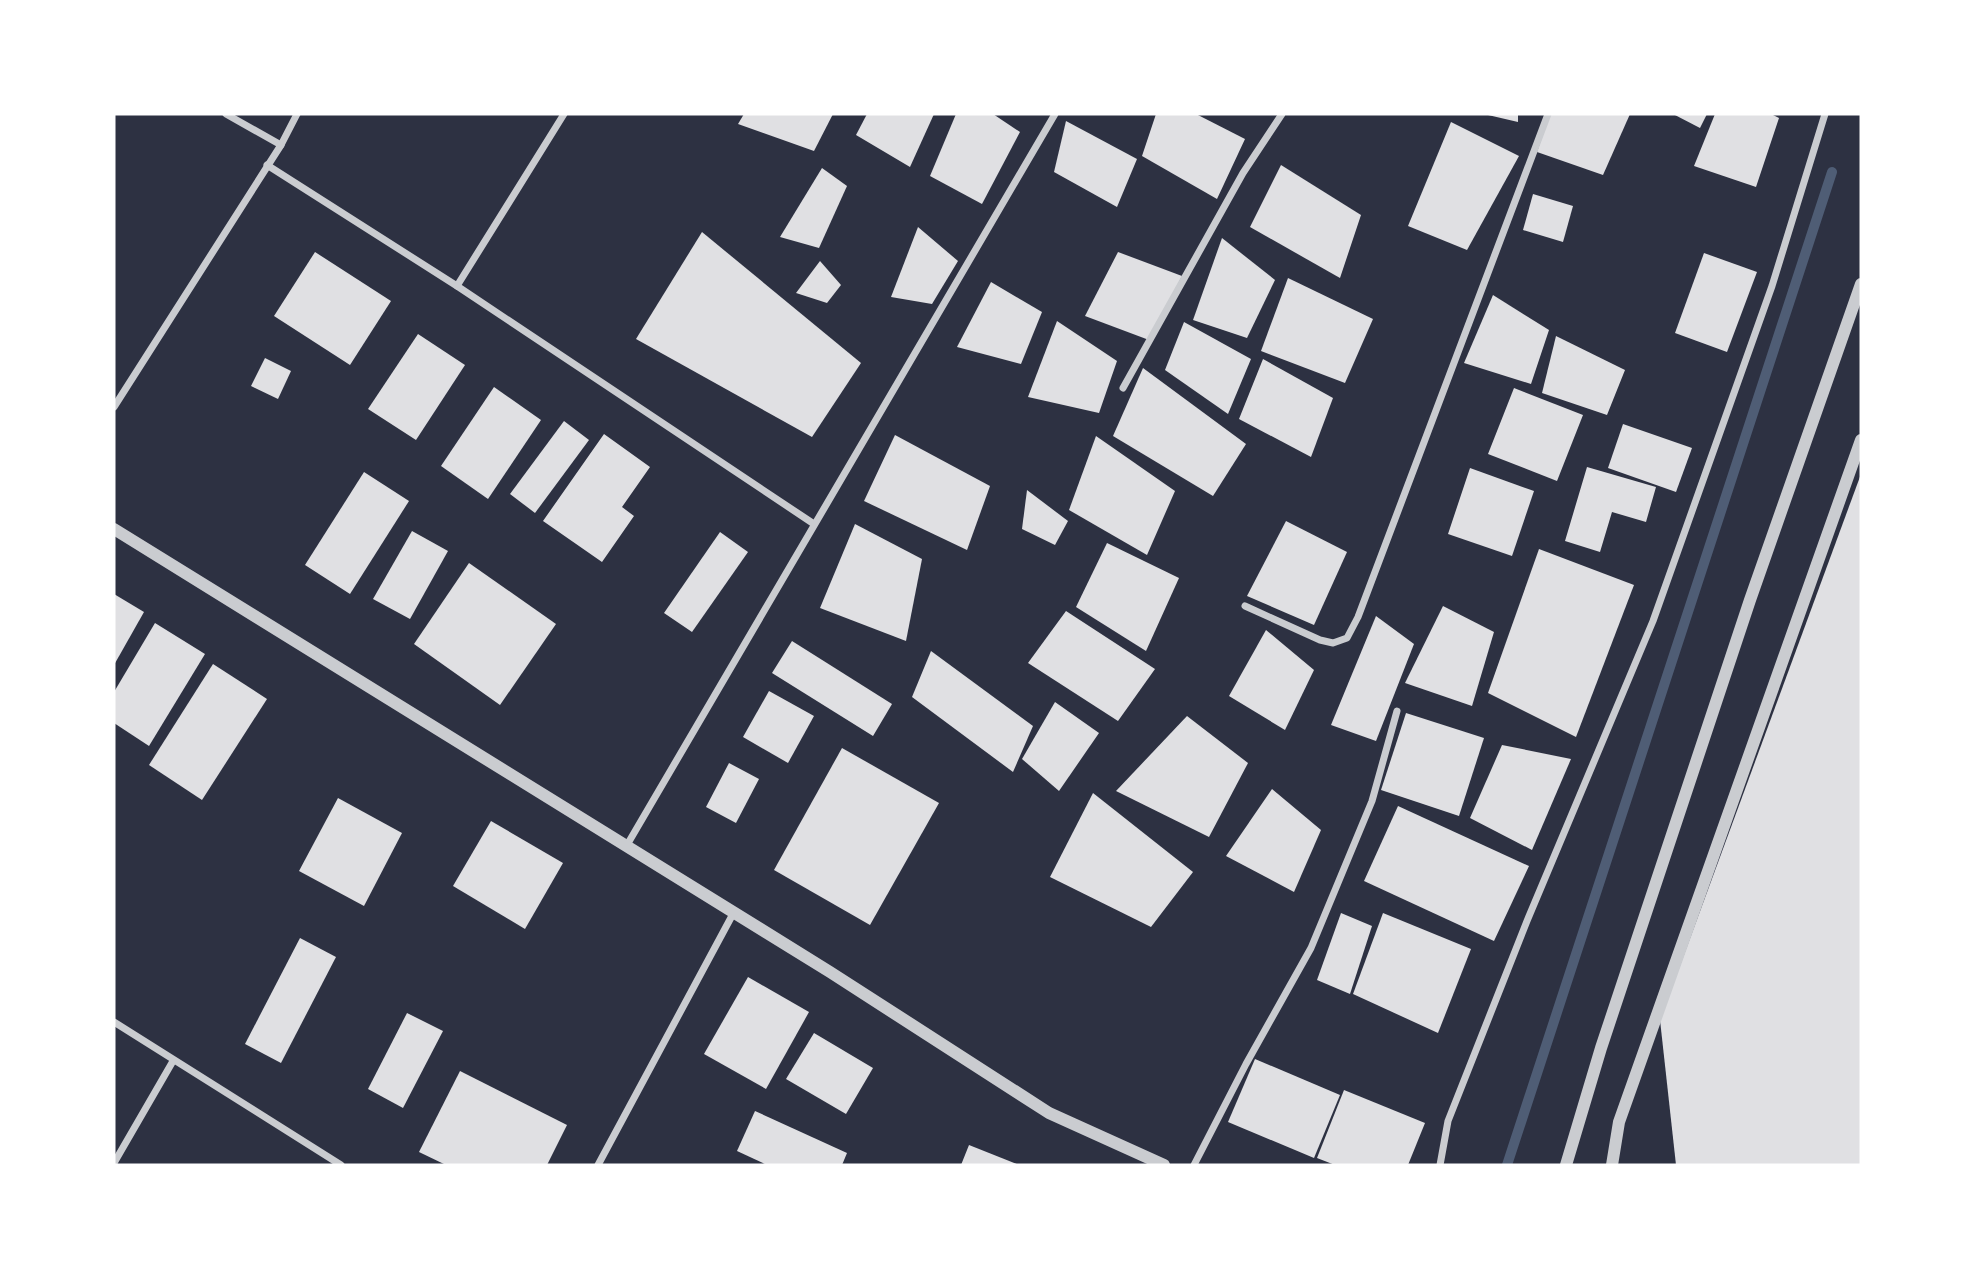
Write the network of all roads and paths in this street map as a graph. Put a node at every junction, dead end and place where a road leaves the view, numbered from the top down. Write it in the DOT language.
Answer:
graph roads {
  1 [pos="226,114"];
  2 [pos="297,114"];
  3 [pos="564,114"];
  4 [pos="1055,114"];
  5 [pos="1282,114"];
  6 [pos="1548,114"];
  7 [pos="1825,114"];
  8 [pos="281,145"];
  9 [pos="267,165"];
  10 [pos="1861,284"];
  11 [pos="457,286"];
  12 [pos="1123,388"];
  13 [pos="114,407"];
  14 [pos="1861,440"];
  15 [pos="814,524"];
  16 [pos="114,529"];
  17 [pos="1245,606"];
  18 [pos="1397,711"];
  19 [pos="627,845"];
  20 [pos="734,912"];
  21 [pos="114,1022"];
  22 [pos="173,1061"];
  23 [pos="114,1163"];
  24 [pos="341,1165"];
  25 [pos="597,1165"];
  26 [pos="1164,1165"];
  27 [pos="1194,1165"];
  28 [pos="1440,1165"];
  29 [pos="1566,1165"];
  30 [pos="1612,1165"];
  1 -- 8 [label="street"];
  2 -- 8 [label="street"];
  3 -- 11 [label="street"];
  4 -- 15 [label="street"];
  5 -- 12 [label="street"];
  6 -- 17 [label="street"];
  7 -- 28 [label="street"];
  8 -- 9 [label="street"];
  9 -- 11 [label="street"];
  9 -- 13 [label="street"];
  10 -- 29 [label="street"];
  11 -- 15 [label="street"];
  14 -- 30 [label="street"];
  15 -- 19 [label="street"];
  16 -- 19 [label="street"];
  18 -- 27 [label="street"];
  19 -- 20 [label="street"];
  20 -- 25 [label="street"];
  20 -- 26 [label="street"];
  21 -- 22 [label="street"];
  22 -- 23 [label="street"];
  22 -- 24 [label="street"];
}
